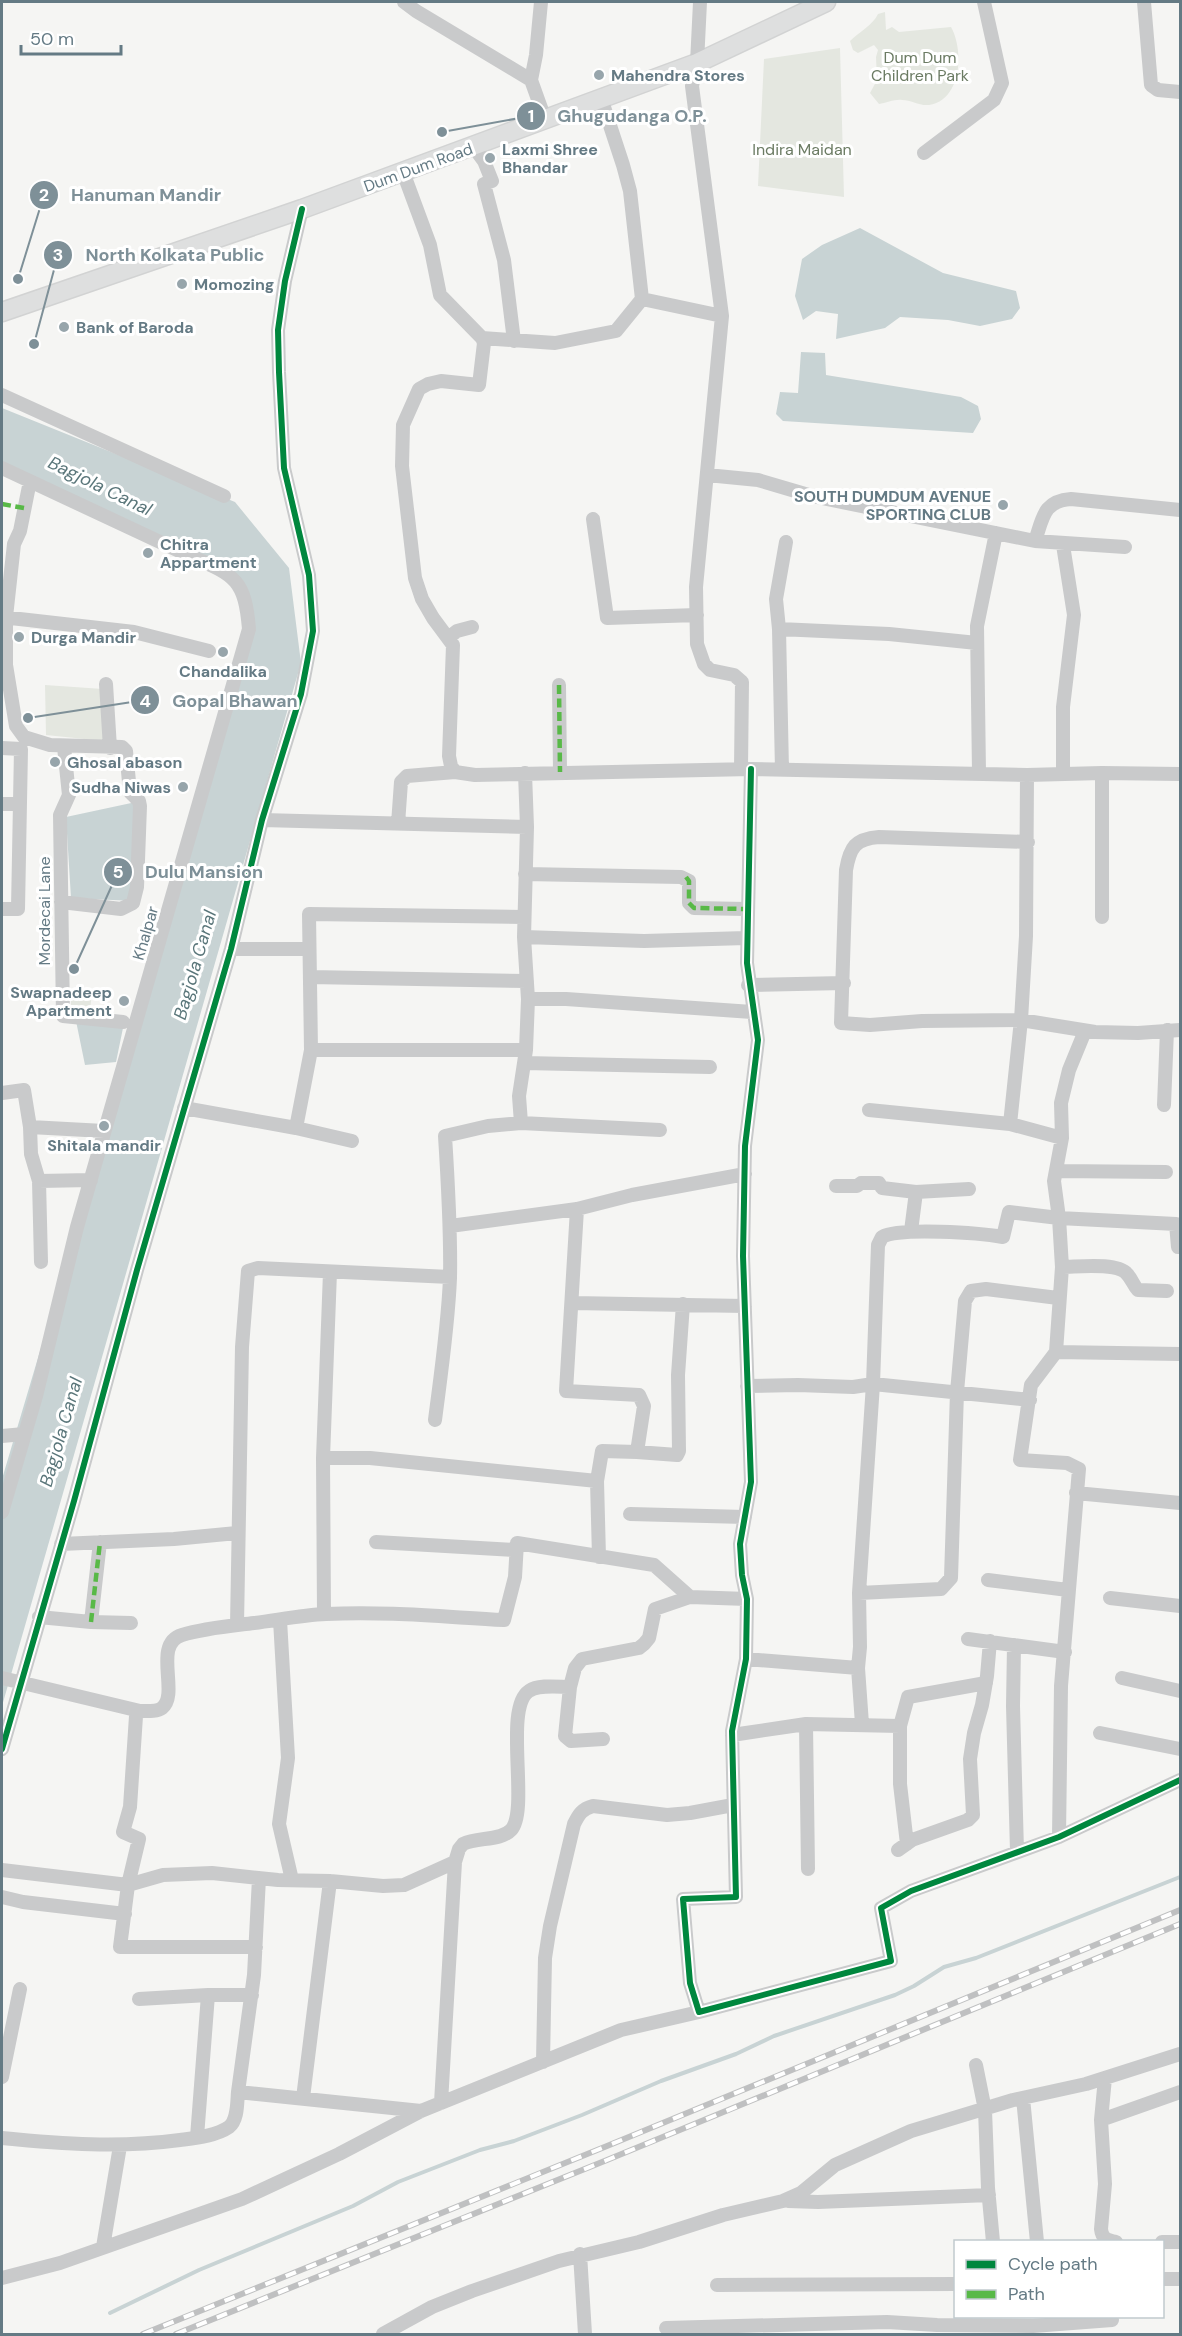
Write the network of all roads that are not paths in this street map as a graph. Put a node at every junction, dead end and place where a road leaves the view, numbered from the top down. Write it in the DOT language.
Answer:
graph roads {
  1 [pos="404,2"];
  2 [pos="541,2"];
  3 [pos="700,2"];
  4 [pos="826,2"];
  5 [pos="984,2"];
  6 [pos="1144,2"];
  7 [pos="697,63"];
  8 [pos="531,80"];
  9 [pos="1180,92"];
  10 [pos="601,98"];
  11 [pos="545,119"];
  12 [pos="473,147"];
  13 [pos="924,153"];
  14 [pos="404,172"];
  15 [pos="302,209"];
  16 [pos="642,299"];
  17 [pos="2,312"];
  18 [pos="722,316"];
  19 [pos="482,338"];
  20 [pos="514,341"];
  21 [pos="2,395"];
  22 [pos="2,468"];
  23 [pos="707,475"];
  24 [pos="30,481"];
  25 [pos="224,496"];
  26 [pos="1180,510"];
  27 [pos="593,519"];
  28 [pos="996,533"];
  29 [pos="786,542"];
  30 [pos="1035,542"];
  31 [pos="1063,545"];
  32 [pos="1125,547"];
  33 [pos="697,615"];
  34 [pos="4,617"];
  35 [pos="472,627"];
  36 [pos="779,629"];
  37 [pos="448,638"];
  38 [pos="977,643"];
  39 [pos="209,651"];
  40 [pos="106,684"];
  41 [pos="559,685"];
  42 [pos="64,747"];
  43 [pos="2,748"];
  44 [pos="110,748"];
  45 [pos="746,769"];
  46 [pos="782,770"];
  47 [pos="455,772"];
  48 [pos="560,772"];
  49 [pos="525,773"];
  50 [pos="979,773"];
  51 [pos="1102,773"];
  52 [pos="1063,774"];
  53 [pos="1180,774"];
  54 [pos="1027,775"];
  55 [pos="2,804"];
  56 [pos="20,804"];
  57 [pos="262,820"];
  58 [pos="398,824"];
  59 [pos="527,827"];
  60 [pos="1028,842"];
  61 [pos="525,874"];
  62 [pos="61,902"];
  63 [pos="2,909"];
  64 [pos="746,909"];
  65 [pos="524,917"];
  66 [pos="1102,917"];
  67 [pos="524,937"];
  68 [pos="746,938"];
  69 [pos="231,949"];
  70 [pos="309,949"];
  71 [pos="310,977"];
  72 [pos="527,981"];
  73 [pos="843,983"];
  74 [pos="748,985"];
  75 [pos="528,999"];
  76 [pos="752,1012"];
  77 [pos="1021,1020"];
  78 [pos="123,1022"];
  79 [pos="1174,1030"];
  80 [pos="1085,1031"];
  81 [pos="311,1050"];
  82 [pos="525,1056"];
  83 [pos="710,1067"];
  84 [pos="2,1094"];
  85 [pos="1164,1105"];
  86 [pos="184,1108"];
  87 [pos="869,1110"];
  88 [pos="521,1123"];
  89 [pos="1010,1124"];
  90 [pos="30,1127"];
  91 [pos="296,1128"];
  92 [pos="660,1130"];
  93 [pos="104,1131"];
  94 [pos="1062,1138"];
  95 [pos="352,1142"];
  96 [pos="1056,1171"];
  97 [pos="1166,1172"];
  98 [pos="745,1174"];
  99 [pos="39,1180"];
  100 [pos="91,1180"];
  101 [pos="836,1186"];
  102 [pos="969,1189"];
  103 [pos="915,1192"];
  104 [pos="577,1209"];
  105 [pos="1059,1218"];
  106 [pos="450,1226"];
  107 [pos="911,1231"];
  108 [pos="1180,1246"];
  109 [pos="41,1262"];
  110 [pos="1062,1267"];
  111 [pos="330,1272"];
  112 [pos="450,1277"];
  113 [pos="1167,1291"];
  114 [pos="1058,1298"];
  115 [pos="572,1303"];
  116 [pos="683,1304"];
  117 [pos="745,1306"];
  118 [pos="1056,1352"];
  119 [pos="1180,1354"];
  120 [pos="873,1384"];
  121 [pos="747,1386"];
  122 [pos="957,1392"];
  123 [pos="1030,1400"];
  124 [pos="435,1420"];
  125 [pos="24,1434"];
  126 [pos="2,1436"];
  127 [pos="637,1452"];
  128 [pos="323,1458"];
  129 [pos="597,1481"];
  130 [pos="1076,1493"];
  131 [pos="1180,1503"];
  132 [pos="2,1512"];
  133 [pos="630,1514"];
  134 [pos="745,1517"];
  135 [pos="237,1533"];
  136 [pos="100,1542"];
  137 [pos="376,1542"];
  138 [pos="61,1544"];
  139 [pos="516,1550"];
  140 [pos="598,1557"];
  141 [pos="988,1580"];
  142 [pos="1068,1590"];
  143 [pos="859,1593"];
  144 [pos="690,1597"];
  145 [pos="1110,1598"];
  146 [pos="747,1599"];
  147 [pos="1180,1606"];
  148 [pos="324,1614"];
  149 [pos="39,1617"];
  150 [pos="279,1620"];
  151 [pos="91,1622"];
  152 [pos="131,1623"];
  153 [pos="237,1625"];
  154 [pos="968,1639"];
  155 [pos="990,1641"];
  156 [pos="1014,1645"];
  157 [pos="1065,1652"];
  158 [pos="746,1659"];
  159 [pos="858,1668"];
  160 [pos="2,1678"];
  161 [pos="1122,1678"];
  162 [pos="20,1683"];
  163 [pos="986,1683"];
  164 [pos="570,1687"];
  165 [pos="1180,1690"];
  166 [pos="140,1711"];
  167 [pos="806,1724"];
  168 [pos="862,1724"];
  169 [pos="900,1726"];
  170 [pos="1100,1733"];
  171 [pos="732,1735"];
  172 [pos="603,1738"];
  173 [pos="2,1749"];
  174 [pos="1180,1749"];
  175 [pos="1180,1780"];
  176 [pos="733,1804"];
  177 [pos="1059,1837"];
  178 [pos="1017,1851"];
  179 [pos="455,1862"];
  180 [pos="808,1869"];
  181 [pos="2,1870"];
  182 [pos="259,1878"];
  183 [pos="292,1880"];
  184 [pos="330,1881"];
  185 [pos="128,1885"];
  186 [pos="2,1898"];
  187 [pos="125,1914"];
  188 [pos="256,1947"];
  189 [pos="20,1989"];
  190 [pos="208,1995"];
  191 [pos="252,1995"];
  192 [pos="139,1999"];
  193 [pos="699,2012"];
  194 [pos="1180,2054"];
  195 [pos="543,2062"];
  196 [pos="976,2065"];
  197 [pos="2,2077"];
  198 [pos="1105,2078"];
  199 [pos="238,2092"];
  200 [pos="1180,2092"];
  201 [pos="303,2098"];
  202 [pos="1023,2098"];
  203 [pos="441,2103"];
  204 [pos="985,2110"];
  205 [pos="422,2111"];
  206 [pos="1101,2120"];
  207 [pos="197,2137"];
  208 [pos="2,2138"];
  209 [pos="120,2146"];
  210 [pos="989,2195"];
  211 [pos="783,2200"];
  212 [pos="993,2240"];
  213 [pos="1037,2240"];
  214 [pos="1106,2240"];
  215 [pos="1164,2242"];
  216 [pos="1180,2242"];
  217 [pos="104,2247"];
  218 [pos="580,2254"];
  219 [pos="2,2278"];
  220 [pos="1164,2279"];
  221 [pos="1180,2279"];
  222 [pos="954,2284"];
  223 [pos="717,2285"];
  224 [pos="1112,2318"];
  225 [pos="666,2328"];
  226 [pos="887,2328"];
  227 [pos="802,2329"];
  228 [pos="841,2329"];
  229 [pos="964,2330"];
  230 [pos="1033,2330"];
  231 [pos="744,2331"];
  232 [pos="389,2333"];
  233 [pos="585,2334"];
  234 [pos="1109,2334"];
  1 -- 8 [label="street"];
  2 -- 8 [label="street"];
  3 -- 7 [label="street"];
  4 -- 7 [label="main road, Dum Dum Road"];
  5 -- 13 [label="street"];
  6 -- 9 [label="street"];
  7 -- 10 [label="main road, Dum Dum Road"];
  7 -- 18 [label="street"];
  8 -- 11 [label="street"];
  10 -- 11 [label="main road, Dum Dum Road"];
  10 -- 16 [label="street"];
  11 -- 12 [label="main road, Dum Dum Road"];
  12 -- 14 [label="main road, Dum Dum Road"];
  12 -- 20 [label="street"];
  14 -- 15 [label="main road, Dum Dum Road"];
  14 -- 19 [label="street"];
  15 -- 17 [label="main road, Dum Dum Road"];
  15 -- 57 [label="street"];
  16 -- 18 [label="street"];
  16 -- 20 [label="street"];
  18 -- 23 [label="street"];
  19 -- 20 [label="street"];
  19 -- 37 [label="street"];
  21 -- 25 [label="street"];
  22 -- 24 [label="street, Khalpar"];
  23 -- 28 [label="street"];
  23 -- 33 [label="street"];
  24 -- 34 [label="street"];
  24 -- 93 [label="street, Khalpar"];
  26 -- 30 [label="street"];
  27 -- 33 [label="street"];
  28 -- 30 [label="street"];
  28 -- 38 [label="street"];
  29 -- 36 [label="street"];
  30 -- 31 [label="street"];
  31 -- 32 [label="street"];
  31 -- 52 [label="street"];
  33 -- 45 [label="street"];
  34 -- 39 [label="street"];
  34 -- 42 [label="street"];
  35 -- 37 [label="street"];
  36 -- 38 [label="street"];
  36 -- 46 [label="street"];
  37 -- 47 [label="street"];
  38 -- 50 [label="street"];
  40 -- 44 [label="street"];
  41 -- 48 [label="street"];
  42 -- 44 [label="street"];
  42 -- 62 [label="street, Mordecai Lane"];
  43 -- 56 [label="street"];
  44 -- 62 [label="street"];
  45 -- 46 [label="street"];
  45 -- 48 [label="street"];
  45 -- 64 [label="street"];
  46 -- 50 [label="street"];
  47 -- 49 [label="street"];
  47 -- 58 [label="street"];
  48 -- 49 [label="street"];
  49 -- 59 [label="street"];
  50 -- 54 [label="street"];
  51 -- 52 [label="street"];
  51 -- 53 [label="street"];
  51 -- 66 [label="street"];
  52 -- 54 [label="street"];
  54 -- 60 [label="street"];
  55 -- 56 [label="street"];
  56 -- 63 [label="street"];
  57 -- 58 [label="street"];
  57 -- 69 [label="street"];
  58 -- 59 [label="street"];
  59 -- 61 [label="street"];
  60 -- 73 [label="street"];
  60 -- 77 [label="street"];
  61 -- 64 [label="street"];
  61 -- 65 [label="street"];
  62 -- 78 [label="street, Mordecai Lane"];
  64 -- 68 [label="street"];
  65 -- 67 [label="street"];
  65 -- 70 [label="street"];
  67 -- 68 [label="street"];
  67 -- 72 [label="street"];
  68 -- 74 [label="street"];
  69 -- 70 [label="street"];
  69 -- 86 [label="street"];
  70 -- 71 [label="street"];
  71 -- 72 [label="street"];
  71 -- 81 [label="street"];
  72 -- 75 [label="street"];
  73 -- 74 [label="street"];
  73 -- 77 [label="street"];
  74 -- 76 [label="street"];
  75 -- 76 [label="street"];
  75 -- 82 [label="street"];
  76 -- 98 [label="street"];
  77 -- 80 [label="street"];
  77 -- 89 [label="street"];
  79 -- 80 [label="street"];
  79 -- 85 [label="street"];
  80 -- 94 [label="street"];
  81 -- 82 [label="street"];
  81 -- 91 [label="street"];
  82 -- 83 [label="street"];
  82 -- 88 [label="street"];
  84 -- 90 [label="street"];
  86 -- 91 [label="street"];
  86 -- 138 [label="street"];
  87 -- 89 [label="street"];
  88 -- 92 [label="street"];
  88 -- 106 [label="street"];
  89 -- 94 [label="street"];
  90 -- 93 [label="street"];
  90 -- 99 [label="street"];
  91 -- 95 [label="street"];
  93 -- 100 [label="street, Khalpar"];
  94 -- 96 [label="street"];
  96 -- 97 [label="street"];
  96 -- 105 [label="street"];
  98 -- 104 [label="street"];
  98 -- 117 [label="street"];
  99 -- 100 [label="street"];
  99 -- 109 [label="street"];
  100 -- 125 [label="street, Khalpar"];
  101 -- 103 [label="street"];
  102 -- 103 [label="street"];
  103 -- 107 [label="street"];
  104 -- 106 [label="street"];
  104 -- 115 [label="street"];
  105 -- 107 [label="street"];
  105 -- 108 [label="street"];
  105 -- 110 [label="street"];
  106 -- 112 [label="street"];
  107 -- 120 [label="street"];
  110 -- 113 [label="street"];
  110 -- 114 [label="street"];
  111 -- 112 [label="street"];
  111 -- 128 [label="street"];
  111 -- 135 [label="street"];
  112 -- 124 [label="street"];
  114 -- 118 [label="street"];
  114 -- 122 [label="street"];
  115 -- 116 [label="street"];
  115 -- 127 [label="street"];
  116 -- 117 [label="street"];
  116 -- 127 [label="street"];
  117 -- 121 [label="street"];
  118 -- 119 [label="street"];
  118 -- 123 [label="street"];
  120 -- 121 [label="street"];
  120 -- 122 [label="street"];
  120 -- 143 [label="street"];
  121 -- 134 [label="street"];
  122 -- 123 [label="street"];
  122 -- 143 [label="street"];
  123 -- 130 [label="street"];
  125 -- 126 [label="street"];
  125 -- 132 [label="street, Khalpar"];
  127 -- 129 [label="street"];
  128 -- 129 [label="street"];
  128 -- 148 [label="street"];
  129 -- 140 [label="street"];
  130 -- 131 [label="street"];
  130 -- 142 [label="street"];
  133 -- 134 [label="street"];
  134 -- 146 [label="street"];
  135 -- 136 [label="street"];
  135 -- 153 [label="street"];
  136 -- 138 [label="street"];
  136 -- 151 [label="street"];
  137 -- 139 [label="street"];
  138 -- 149 [label="street"];
  139 -- 140 [label="street"];
  139 -- 148 [label="street"];
  140 -- 144 [label="street"];
  141 -- 142 [label="street"];
  142 -- 157 [label="street"];
  143 -- 159 [label="street"];
  144 -- 146 [label="street"];
  144 -- 164 [label="street"];
  145 -- 147 [label="street"];
  146 -- 158 [label="street"];
  148 -- 150 [label="street"];
  149 -- 151 [label="street"];
  149 -- 162 [label="street"];
  150 -- 153 [label="street"];
  150 -- 183 [label="street"];
  151 -- 152 [label="street"];
  153 -- 166 [label="street"];
  154 -- 155 [label="street"];
  155 -- 156 [label="street"];
  155 -- 163 [label="street"];
  156 -- 157 [label="street"];
  156 -- 178 [label="street"];
  157 -- 177 [label="street"];
  158 -- 159 [label="street"];
  158 -- 171 [label="street"];
  159 -- 168 [label="street"];
  160 -- 162 [label="street"];
  161 -- 165 [label="street"];
  162 -- 166 [label="street"];
  162 -- 173 [label="street"];
  163 -- 169 [label="street"];
  163 -- 169 [label="street"];
  164 -- 172 [label="street"];
  164 -- 179 [label="street"];
  166 -- 185 [label="street"];
  167 -- 168 [label="street"];
  167 -- 171 [label="street"];
  167 -- 180 [label="street"];
  168 -- 169 [label="street"];
  170 -- 174 [label="street"];
  171 -- 176 [label="street"];
  175 -- 177 [label="street"];
  176 -- 193 [label="street"];
  176 -- 195 [label="street"];
  177 -- 178 [label="street"];
  178 -- 193 [label="street"];
  179 -- 184 [label="street"];
  179 -- 203 [label="street"];
  181 -- 185 [label="street"];
  182 -- 183 [label="street"];
  182 -- 185 [label="street"];
  182 -- 188 [label="street"];
  183 -- 184 [label="street"];
  184 -- 201 [label="street"];
  185 -- 187 [label="street"];
  186 -- 187 [label="street"];
  187 -- 188 [label="street"];
  188 -- 191 [label="street"];
  189 -- 197 [label="street"];
  190 -- 191 [label="street"];
  190 -- 192 [label="street"];
  190 -- 207 [label="street"];
  191 -- 199 [label="street"];
  193 -- 195 [label="street"];
  194 -- 198 [label="street"];
  195 -- 203 [label="street"];
  196 -- 204 [label="street"];
  198 -- 202 [label="street"];
  198 -- 206 [label="street"];
  199 -- 201 [label="street"];
  199 -- 207 [label="street"];
  200 -- 206 [label="street"];
  201 -- 205 [label="street"];
  202 -- 204 [label="street"];
  202 -- 213 [label="street"];
  203 -- 205 [label="street"];
  204 -- 210 [label="street"];
  204 -- 211 [label="street"];
  205 -- 217 [label="street"];
  206 -- 214 [label="street"];
  207 -- 209 [label="street"];
  208 -- 209 [label="street"];
  209 -- 217 [label="street"];
  210 -- 211 [label="street"];
  210 -- 212 [label="street"];
  211 -- 218 [label="street"];
  215 -- 216 [label="street"];
  217 -- 219 [label="street"];
  218 -- 232 [label="street"];
  218 -- 233 [label="street"];
  220 -- 221 [label="street"];
  222 -- 223 [label="street"];
  224 -- 230 [label="street"];
  224 -- 234 [label="street"];
  225 -- 231 [label="street"];
  226 -- 228 [label="street"];
  226 -- 229 [label="street"];
  227 -- 228 [label="street"];
  227 -- 231 [label="street"];
  229 -- 230 [label="street"];
}
